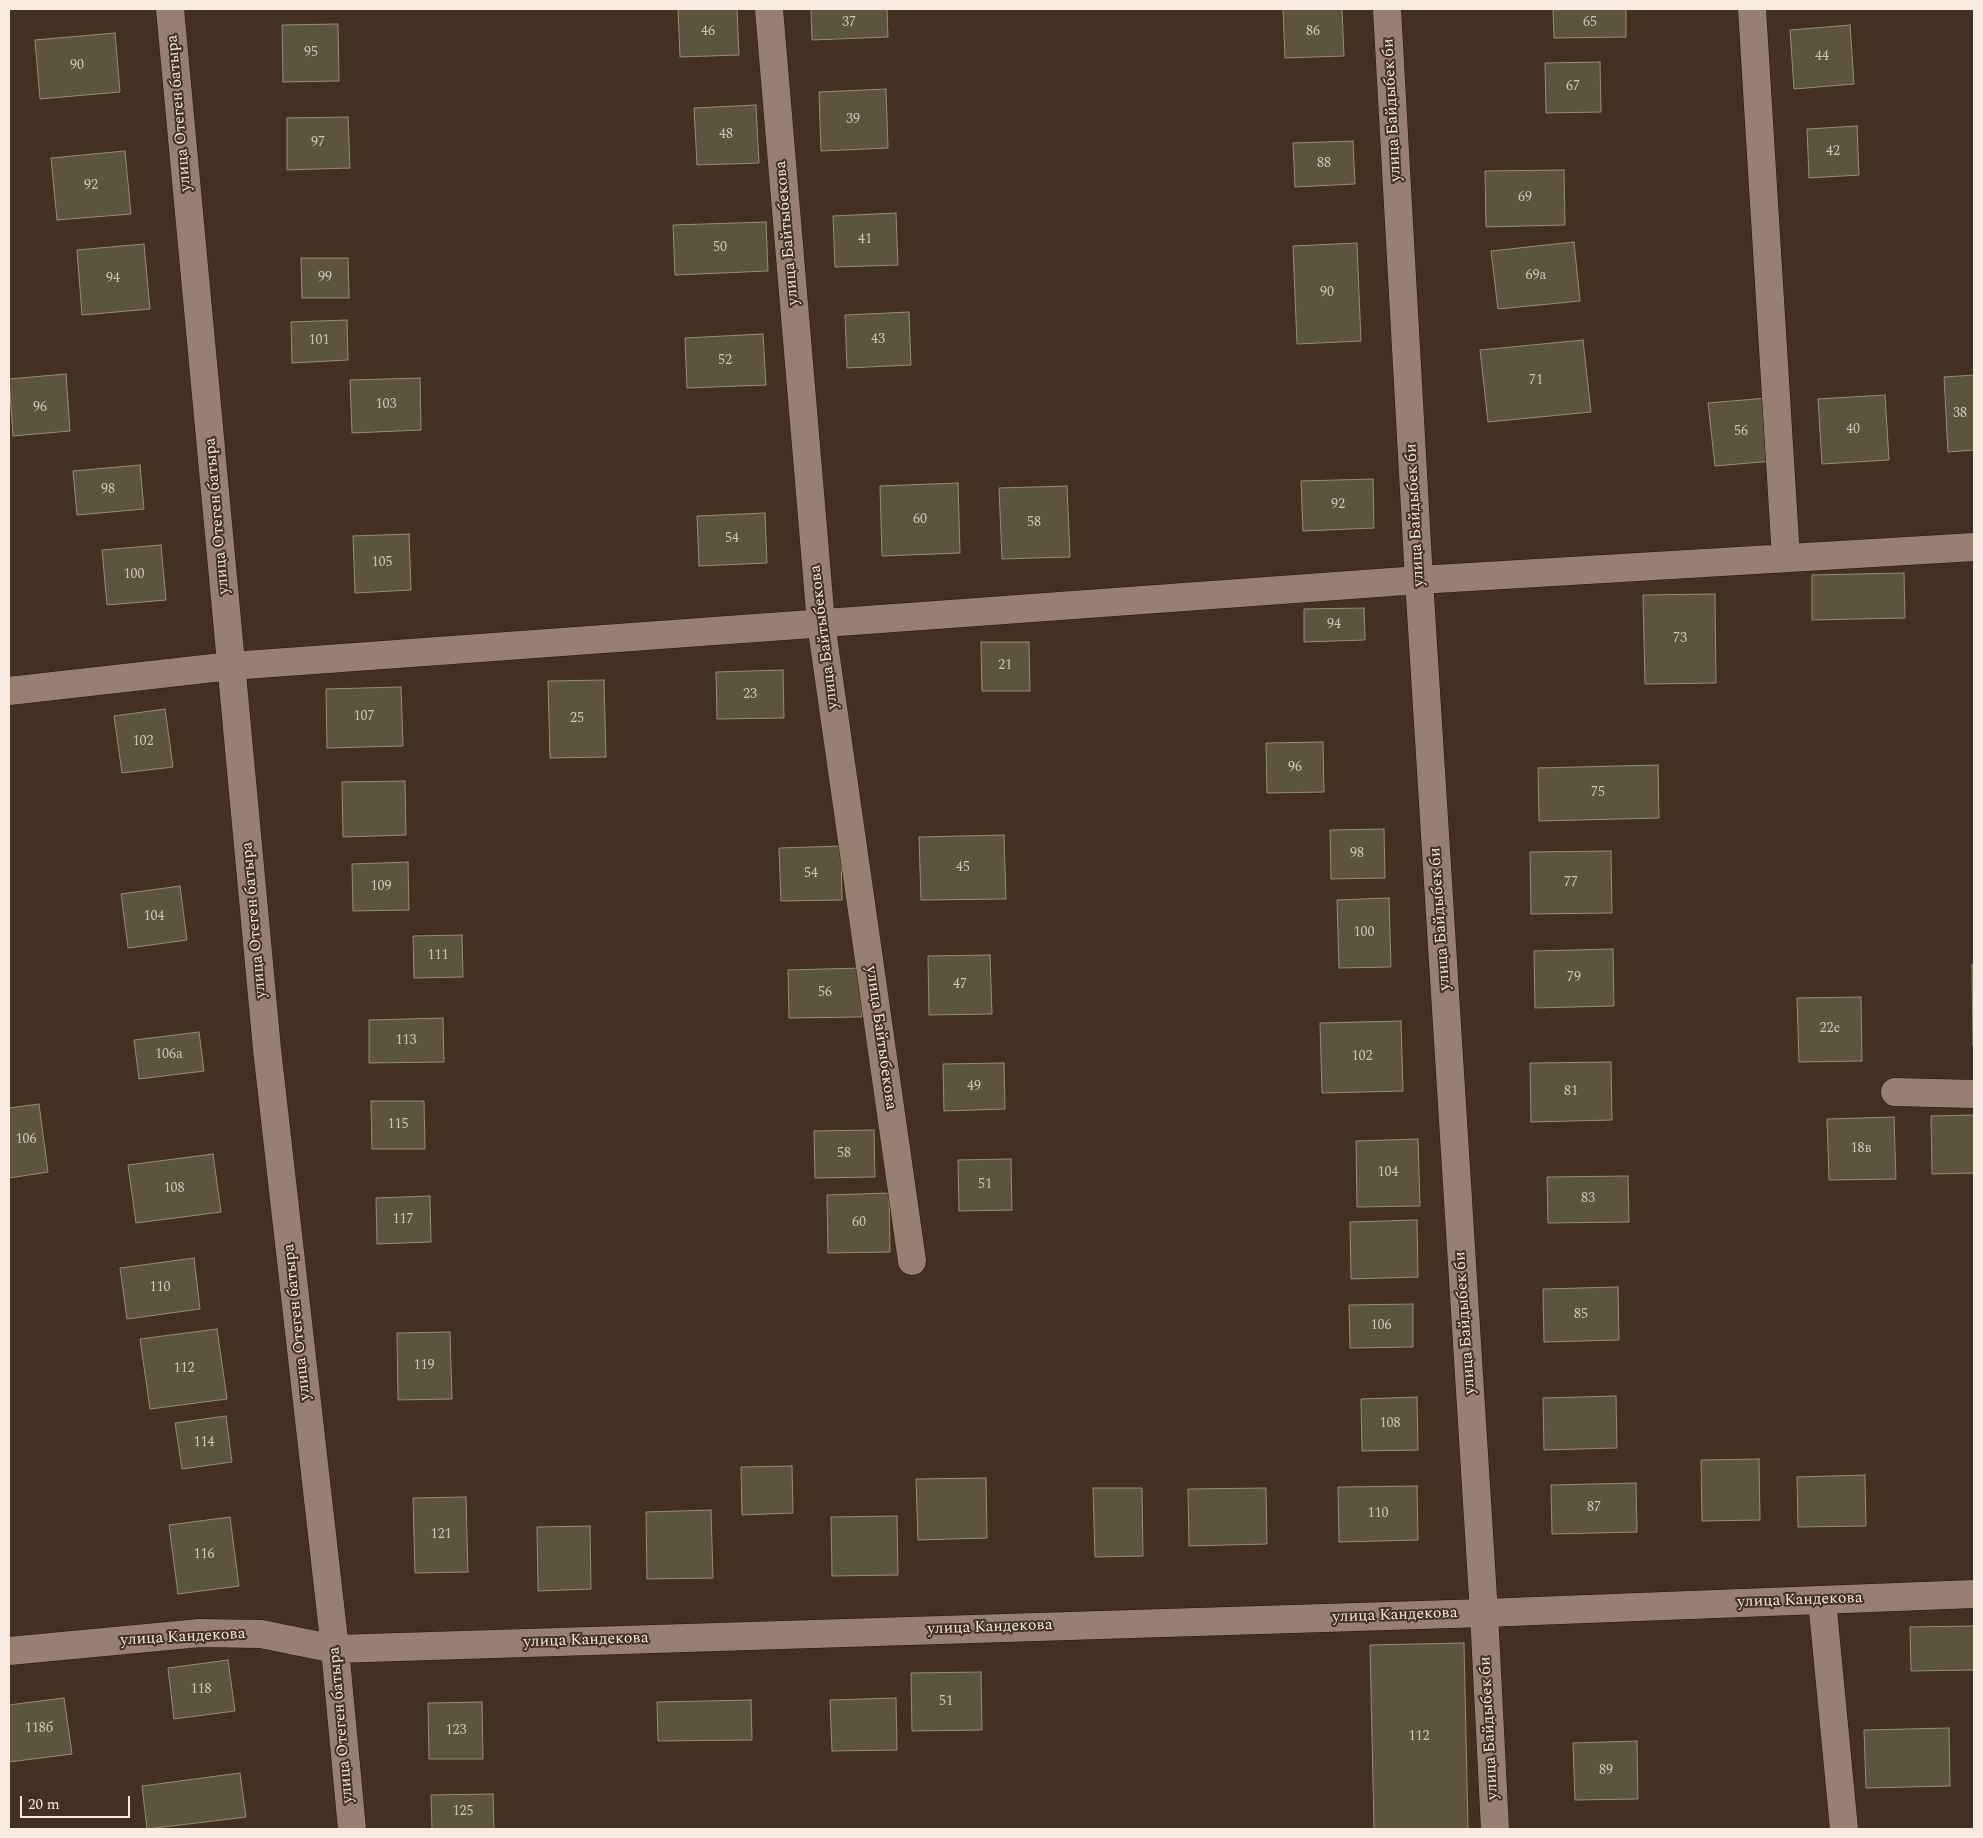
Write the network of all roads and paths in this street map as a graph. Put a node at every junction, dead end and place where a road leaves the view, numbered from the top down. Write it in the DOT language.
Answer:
graph roads {
  1 [pos="170,9"];
  2 [pos="769,9"];
  3 [pos="1387,9"];
  4 [pos="1752,9"];
  5 [pos="1974,547"];
  6 [pos="1786,558"];
  7 [pos="1419,580"];
  8 [pos="821,623"];
  9 [pos="231,666"];
  10 [pos="9,691"];
  11 [pos="1895,1092"];
  12 [pos="1974,1094"];
  13 [pos="912,1261"];
  14 [pos="1974,1594"];
  15 [pos="1822,1600"];
  16 [pos="1484,1613"];
  17 [pos="335,1649"];
  18 [pos="9,1651"];
  19 [pos="352,1829"];
  20 [pos="1495,1829"];
  21 [pos="1844,1829"];
  1 -- 9 [label="street, улица Отеген батыра"];
  2 -- 8 [label="street, улица Байтыбекова"];
  3 -- 7 [label="street, улица Байдыбек би"];
  4 -- 6 [label="street"];
  5 -- 6 [label="street"];
  6 -- 7 [label="street"];
  7 -- 8 [label="street"];
  7 -- 16 [label="street, улица Байдыбек би"];
  8 -- 9 [label="street"];
  8 -- 13 [label="street, улица Байтыбекова"];
  9 -- 10 [label="street"];
  9 -- 17 [label="street, улица Отеген батыра"];
  11 -- 12 [label="street"];
  14 -- 15 [label="street, улица Кандекова"];
  15 -- 16 [label="street, улица Кандекова"];
  15 -- 21 [label="street"];
  16 -- 17 [label="street, улица Кандекова"];
  16 -- 20 [label="street, улица Байдыбек би"];
  17 -- 18 [label="street, улица Кандекова"];
  17 -- 19 [label="street, улица Отеген батыра"];
}
